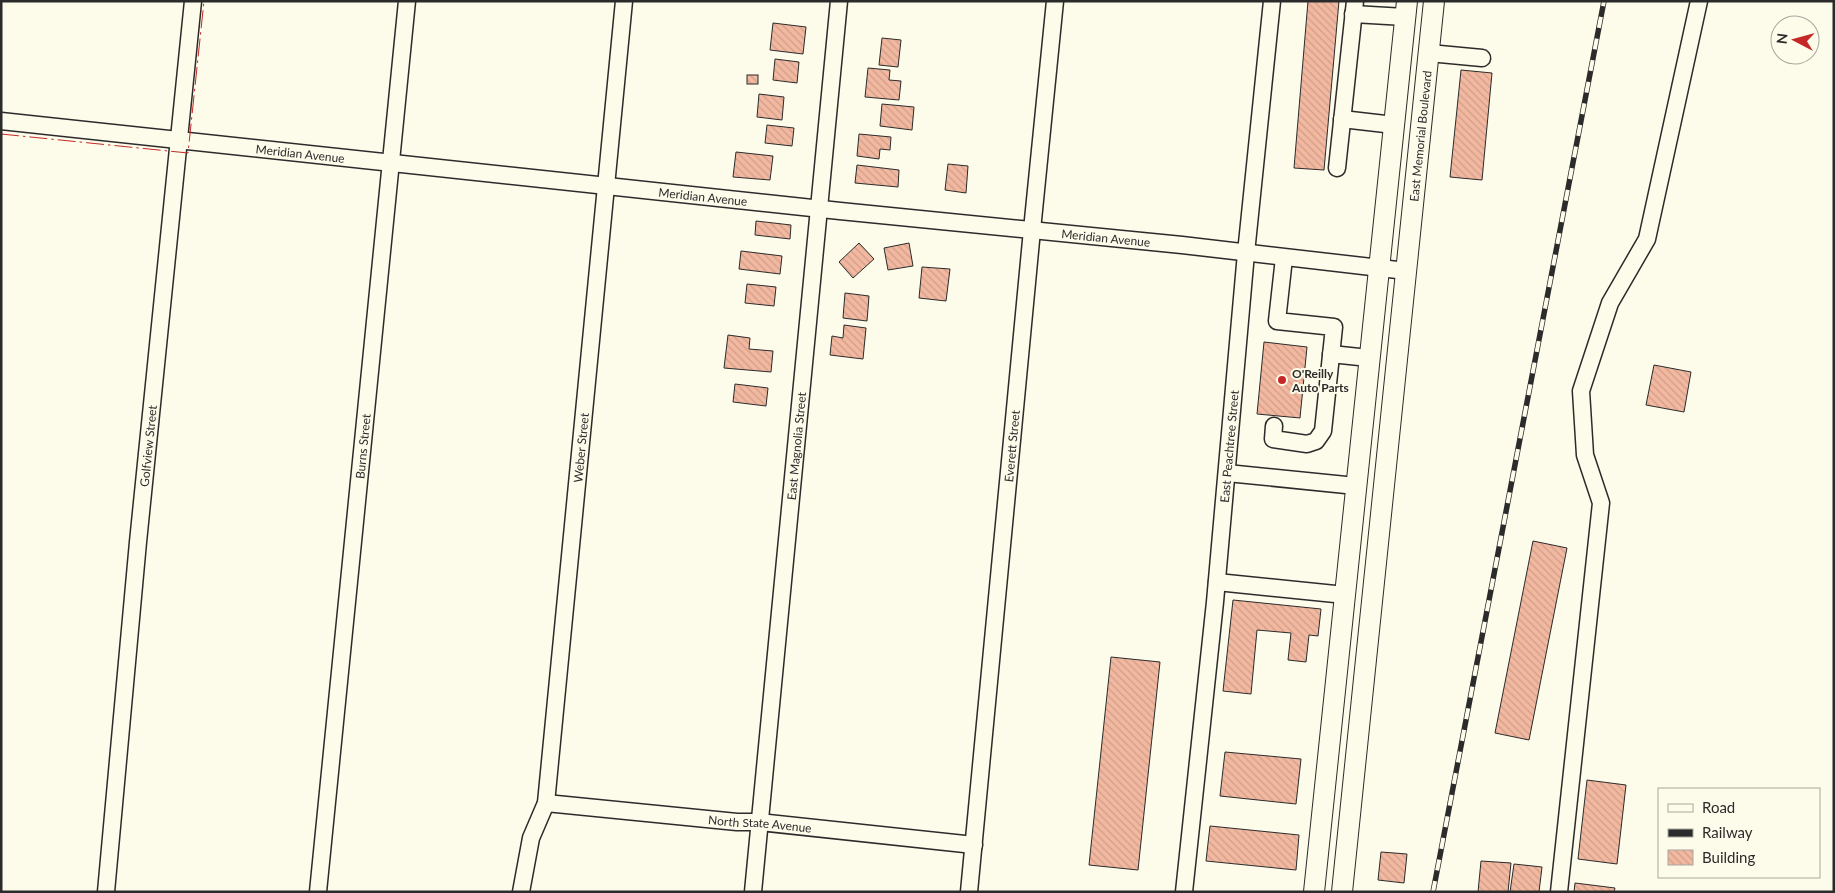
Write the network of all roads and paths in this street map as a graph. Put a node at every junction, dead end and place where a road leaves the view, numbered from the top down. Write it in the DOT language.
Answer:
graph roads {
  1 [pos="193,1"];
  2 [pos="407,1"];
  3 [pos="624,1"];
  4 [pos="839,1"];
  5 [pos="1055,1"];
  6 [pos="1272,1"];
  7 [pos="1429,1"];
  8 [pos="1434,1"];
  9 [pos="1699,1"];
  10 [pos="1354,8"];
  11 [pos="1406,9"];
  12 [pos="1429,50"];
  13 [pos="1482,58"];
  14 [pos="1342,119"];
  15 [pos="1,121"];
  16 [pos="1394,125"];
  17 [pos="179,139"];
  18 [pos="391,164"];
  19 [pos="1337,168"];
  20 [pos="607,186"];
  21 [pos="818,208"];
  22 [pos="1032,230"];
  23 [pos="1246,253"];
  24 [pos="1284,258"];
  25 [pos="1378,268"];
  26 [pos="1406,271"];
  27 [pos="1331,354"];
  28 [pos="1369,358"];
  29 [pos="1274,426"];
  30 [pos="1227,473"];
  31 [pos="1356,486"];
  32 [pos="1217,582"];
  33 [pos="1345,595"];
  34 [pos="1335,690"];
  35 [pos="1363,693"];
  36 [pos="546,803"];
  37 [pos="760,822"];
  38 [pos="974,845"];
  39 [pos="106,892"];
  40 [pos="318,892"];
  41 [pos="521,892"];
  42 [pos="752,892"];
  43 [pos="969,892"];
  44 [pos="1184,892"];
  45 [pos="1314,892"];
  46 [pos="1342,892"];
  47 [pos="1559,892"];
  1 -- 17 [label="street, Golfview Street"];
  2 -- 18 [label="street, Burns Street"];
  3 -- 20 [label="street, Weber Street"];
  4 -- 21 [label="street, East Magnolia Street"];
  5 -- 22 [label="street, Everett Street"];
  6 -- 23 [label="street, East Peachtree Street"];
  7 -- 12 [label="main road"];
  8 -- 12 [label="main road, East Memorial Boulevard"];
  9 -- 47 [label="street"];
  10 -- 11 [label="street"];
  10 -- 14 [label="street"];
  11 -- 16 [label="main road"];
  12 -- 13 [label="street"];
  12 -- 26 [label="main road, East Memorial Boulevard"];
  14 -- 16 [label="street"];
  14 -- 19 [label="street"];
  15 -- 17 [label="street, Meridian Avenue"];
  16 -- 25 [label="main road"];
  17 -- 18 [label="street, Meridian Avenue"];
  17 -- 39 [label="street, Golfview Street"];
  18 -- 20 [label="street, Meridian Avenue"];
  18 -- 40 [label="street, Burns Street"];
  20 -- 21 [label="street, Meridian Avenue"];
  20 -- 36 [label="street, Weber Street"];
  21 -- 22 [label="street, Meridian Avenue"];
  21 -- 37 [label="street, East Magnolia Street"];
  22 -- 23 [label="street, Meridian Avenue"];
  22 -- 38 [label="street, Everett Street"];
  23 -- 24 [label="street, Meridian Avenue"];
  23 -- 30 [label="street, East Peachtree Street"];
  24 -- 25 [label="street, Meridian Avenue"];
  24 -- 27 [label="street"];
  25 -- 26 [label="street, Meridian Avenue"];
  25 -- 28 [label="main road"];
  26 -- 35 [label="main road, East Memorial Boulevard"];
  27 -- 28 [label="street"];
  27 -- 29 [label="street"];
  28 -- 31 [label="main road"];
  30 -- 31 [label="street"];
  30 -- 32 [label="street, East Peachtree Street"];
  31 -- 33 [label="main road"];
  32 -- 33 [label="street"];
  32 -- 44 [label="street, East Peachtree Street"];
  33 -- 34 [label="main road"];
  34 -- 35 [label="main road"];
  34 -- 45 [label="main road"];
  35 -- 46 [label="main road, East Memorial Boulevard"];
  36 -- 37 [label="street, North State Avenue"];
  36 -- 41 [label="street, Weber Street"];
  37 -- 38 [label="street, North State Avenue"];
  37 -- 42 [label="street, East Magnolia Street"];
  38 -- 43 [label="street, Everett Street"];
}
